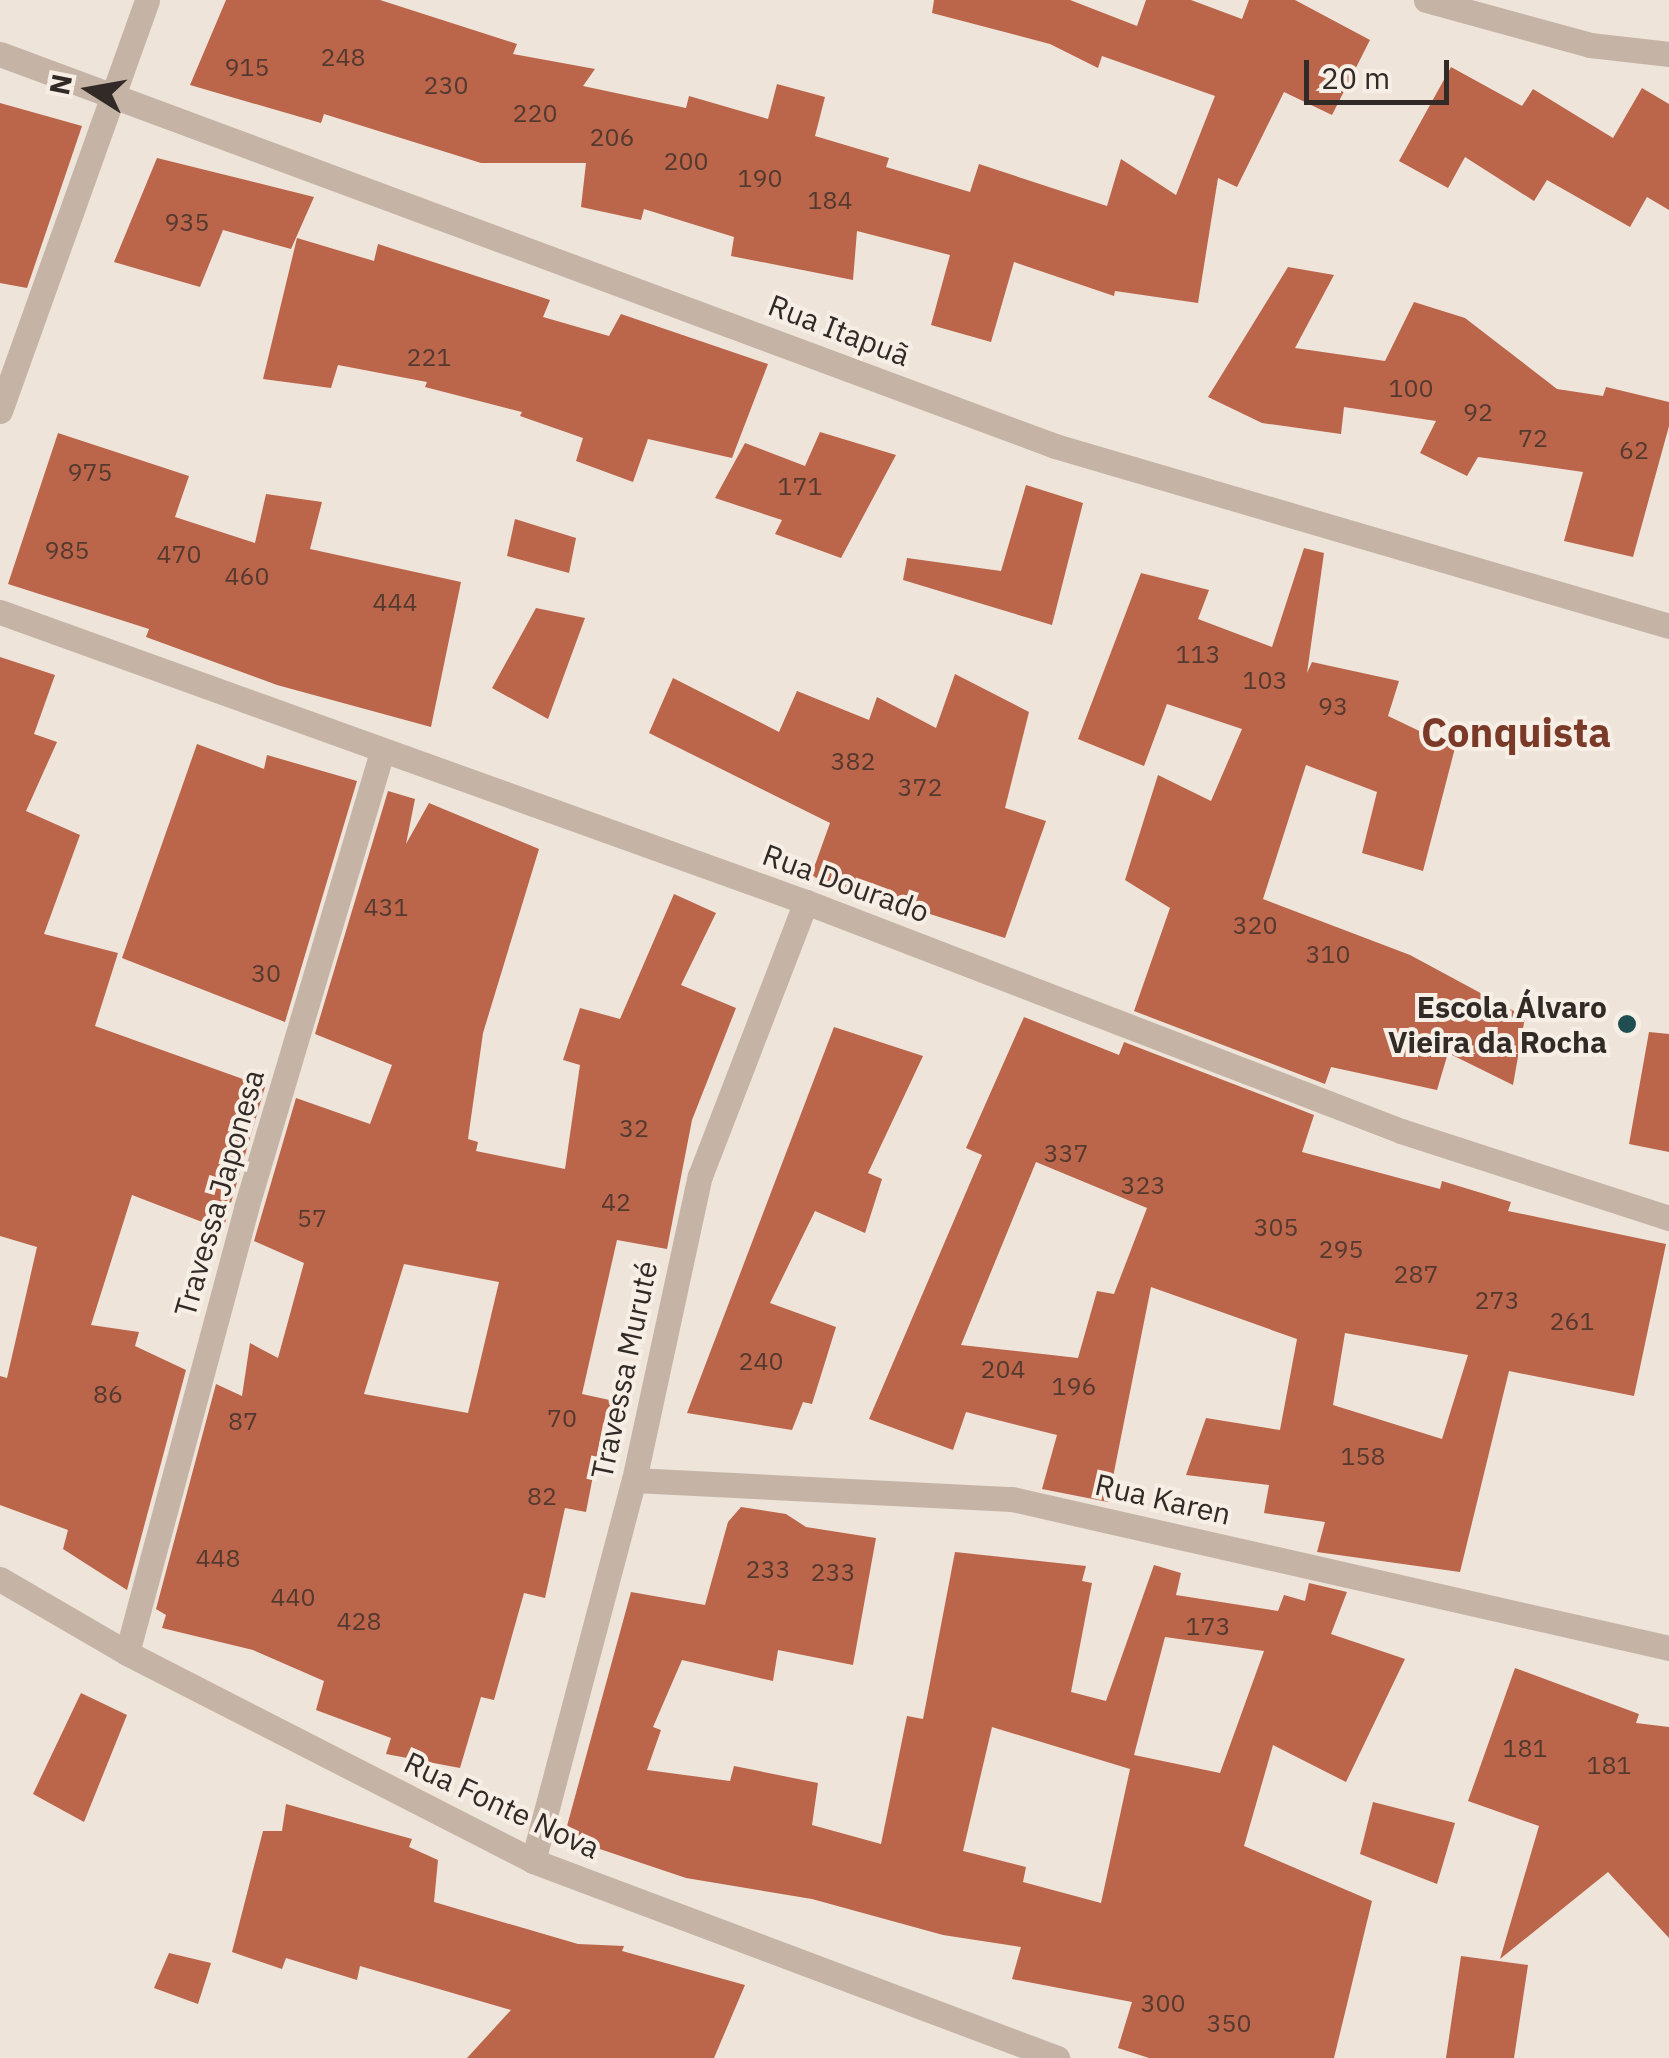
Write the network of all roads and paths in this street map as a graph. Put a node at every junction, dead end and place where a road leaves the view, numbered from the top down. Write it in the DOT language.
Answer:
graph roads {
  1 [pos="147,0"];
  2 [pos="1426,0"];
  3 [pos="0,54"];
  4 [pos="1669,54"];
  5 [pos="114,92"];
  6 [pos="0,411"];
  7 [pos="0,612"];
  8 [pos="1669,626"];
  9 [pos="382,753"];
  10 [pos="806,902"];
  11 [pos="1669,1218"];
  12 [pos="634,1480"];
  13 [pos="0,1579"];
  14 [pos="1669,1648"];
  15 [pos="127,1654"];
  16 [pos="533,1861"];
  17 [pos="1057,2058"];
  1 -- 5 [label="street"];
  2 -- 4 [label="street"];
  3 -- 5 [label="street, Rua Itapuã"];
  5 -- 6 [label="street"];
  5 -- 8 [label="street, Rua Itapuã"];
  7 -- 9 [label="street, Rua Dourado"];
  9 -- 10 [label="street, Rua Dourado"];
  9 -- 15 [label="street, Travessa Japonesa"];
  10 -- 11 [label="street, Rua Dourado"];
  10 -- 12 [label="street, Travessa Muruté"];
  12 -- 14 [label="street, Rua Karen"];
  12 -- 16 [label="street, Travessa Muruté"];
  13 -- 15 [label="street, Rua Fonte Nova"];
  15 -- 16 [label="street, Rua Fonte Nova"];
  16 -- 17 [label="street, Rua Fonte Nova"];
}
